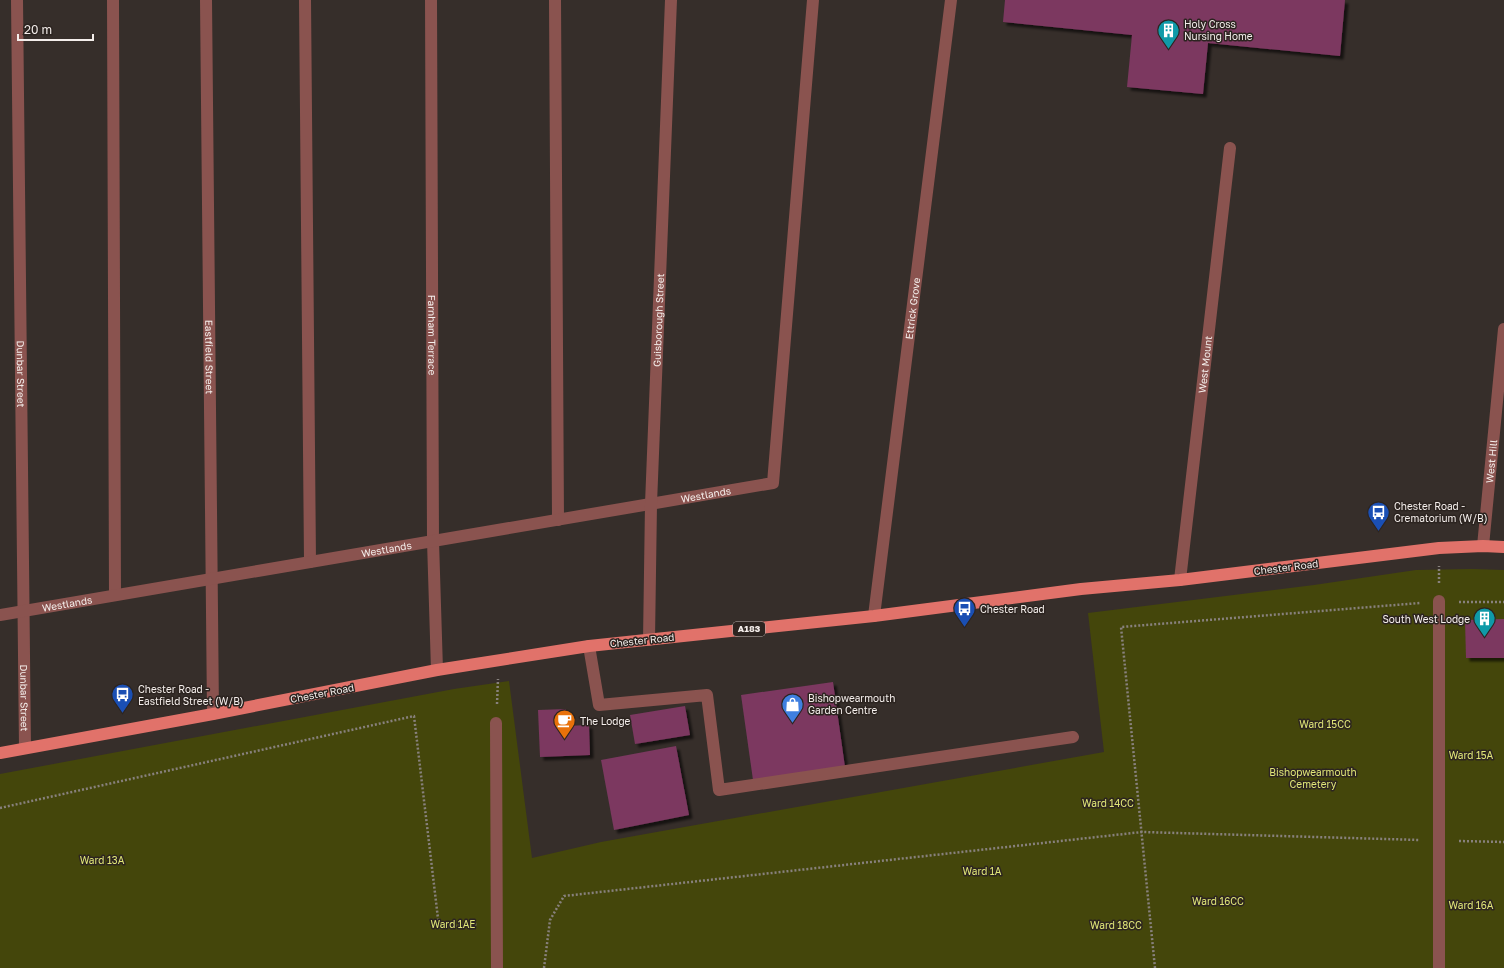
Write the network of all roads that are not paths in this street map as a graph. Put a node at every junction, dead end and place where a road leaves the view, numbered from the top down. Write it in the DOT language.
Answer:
graph roads {
  1 [pos="17,0"];
  2 [pos="113,0"];
  3 [pos="206,0"];
  4 [pos="305,0"];
  5 [pos="431,0"];
  6 [pos="555,0"];
  7 [pos="671,0"];
  8 [pos="813,0"];
  9 [pos="951,0"];
  10 [pos="1230,148"];
  11 [pos="1504,329"];
  12 [pos="651,504"];
  13 [pos="558,520"];
  14 [pos="433,541"];
  15 [pos="1483,546"];
  16 [pos="1504,547"];
  17 [pos="310,562"];
  18 [pos="212,579"];
  19 [pos="1180,580"];
  20 [pos="115,595"];
  21 [pos="1439,601"];
  22 [pos="23,611"];
  23 [pos="0,615"];
  24 [pos="874,616"];
  25 [pos="648,640"];
  26 [pos="589,646"];
  27 [pos="437,670"];
  28 [pos="213,714"];
  29 [pos="496,723"];
  30 [pos="1073,737"];
  31 [pos="26,748"];
  32 [pos="0,753"];
  33 [pos="497,968"];
  34 [pos="1439,968"];
  1 -- 22 [label="street, Dunbar Street"];
  2 -- 20 [label="street"];
  3 -- 18 [label="street, Eastfield Street"];
  4 -- 17 [label="street"];
  5 -- 14 [label="street, Farnham Terrace"];
  6 -- 13 [label="street"];
  7 -- 12 [label="street, Guisborough Street"];
  8 -- 12 [label="street, Westlands"];
  9 -- 24 [label="street, Ettrick Grove"];
  10 -- 19 [label="street, West Mount"];
  11 -- 15 [label="street, West Hill"];
  12 -- 13 [label="street, Westlands"];
  12 -- 25 [label="street, Guisborough Street"];
  13 -- 14 [label="street, Westlands"];
  14 -- 17 [label="street, Westlands"];
  14 -- 27 [label="street, Farnham Terrace"];
  15 -- 16 [label="main road, Chester Road / A183"];
  15 -- 19 [label="main road, Chester Road / A183"];
  17 -- 18 [label="street, Westlands"];
  18 -- 20 [label="street, Westlands"];
  18 -- 28 [label="street, Eastfield Street"];
  19 -- 24 [label="main road, Chester Road / A183"];
  20 -- 22 [label="street, Westlands"];
  21 -- 34 [label="street"];
  22 -- 23 [label="street, Westlands"];
  22 -- 31 [label="street, Dunbar Street"];
  24 -- 25 [label="main road, Chester Road / A183"];
  25 -- 26 [label="main road, Chester Road / A183"];
  26 -- 27 [label="main road, Chester Road / A183"];
  26 -- 30 [label="street"];
  27 -- 28 [label="main road, Chester Road / A183"];
  28 -- 31 [label="main road, Chester Road / A183"];
  29 -- 33 [label="street"];
  31 -- 32 [label="main road, Chester Road / A183"];
}
